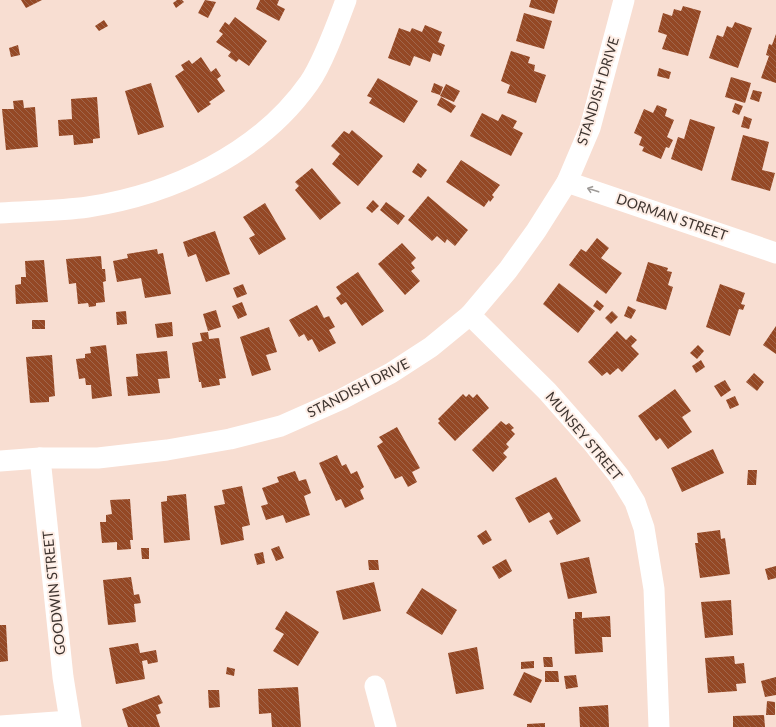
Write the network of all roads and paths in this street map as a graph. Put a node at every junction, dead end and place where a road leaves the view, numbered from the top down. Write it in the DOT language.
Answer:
graph roads {
  1 [pos="346,0"];
  2 [pos="624,0"];
  3 [pos="567,182"];
  4 [pos="0,213"];
  5 [pos="776,252"];
  6 [pos="470,315"];
  7 [pos="40,458"];
  8 [pos="0,462"];
  9 [pos="375,686"];
  10 [pos="70,724"];
  11 [pos="0,726"];
  12 [pos="386,727"];
  13 [pos="659,727"];
  1 -- 4 [label="street"];
  2 -- 3 [label="street, STANDISH DRIVE"];
  5 -- 3 [label="street, DORMAN STREET, one-way"];
  3 -- 6 [label="street, STANDISH DRIVE"];
  6 -- 7 [label="street, STANDISH DRIVE"];
  6 -- 13 [label="street, MUNSEY STREET"];
  7 -- 8 [label="street, STANDISH DRIVE"];
  7 -- 10 [label="street, GOODWIN STREET"];
  9 -- 12 [label="street"];
  10 -- 11 [label="street"];
}
